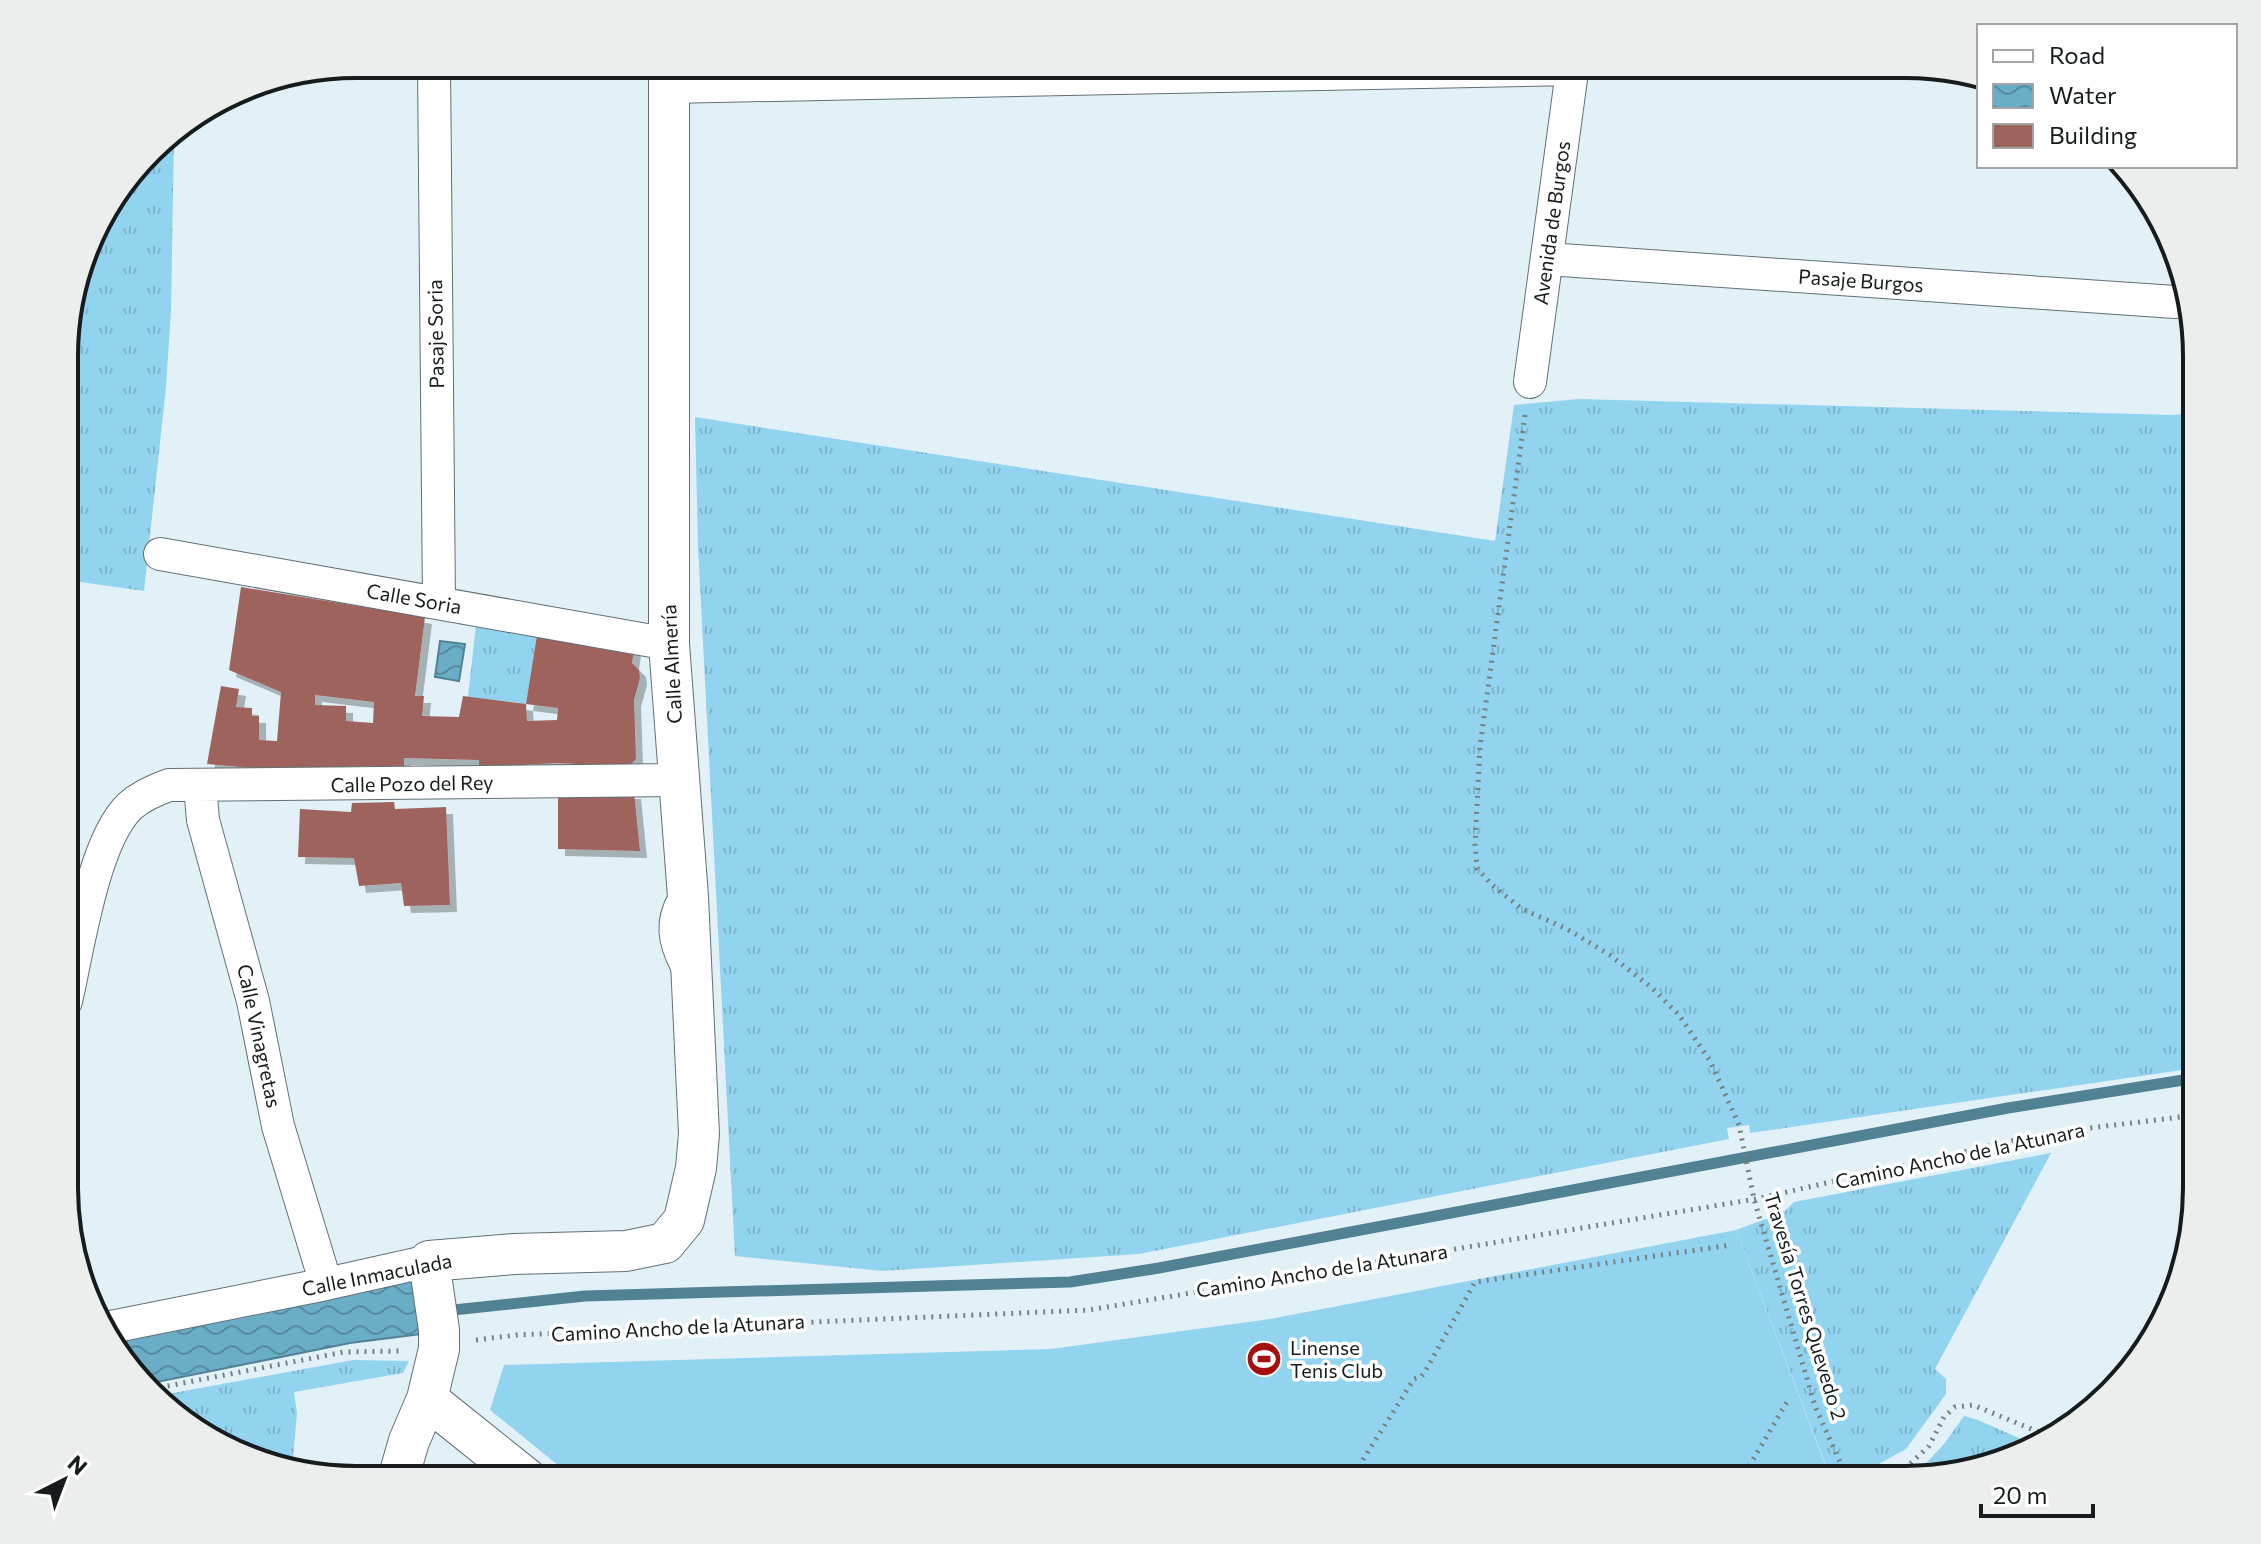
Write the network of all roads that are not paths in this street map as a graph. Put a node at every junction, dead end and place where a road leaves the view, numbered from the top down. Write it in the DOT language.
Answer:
graph roads {
  1 [pos="1571,78"];
  2 [pos="434,79"];
  3 [pos="669,79"];
  4 [pos="1547,259"];
  5 [pos="2175,302"];
  6 [pos="1530,382"];
  7 [pos="160,554"];
  8 [pos="439,603"];
  9 [pos="669,644"];
  10 [pos="679,780"];
  11 [pos="200,786"];
  12 [pos="78,950"];
  13 [pos="655,1246"];
  14 [pos="430,1267"];
  15 [pos="326,1284"];
  16 [pos="115,1326"];
  17 [pos="427,1399"];
  18 [pos="402,1466"];
  19 [pos="511,1466"];
  1 -- 4 [label="street, Avenida de Burgos"];
  2 -- 8 [label="street, Pasaje Soria"];
  3 -- 9 [label="street, Calle Almería"];
  4 -- 5 [label="street, Pasaje Burgos"];
  4 -- 6 [label="street, Avenida de Burgos"];
  7 -- 8 [label="street, Calle Soria"];
  8 -- 9 [label="street, Calle Soria"];
  9 -- 10 [label="street, Calle Almería"];
  10 -- 11 [label="street, Calle Pozo del Rey"];
  10 -- 13 [label="street, Calle Almería"];
  11 -- 12 [label="street, Calle Pozo del Rey"];
  11 -- 15 [label="street, Calle Vinagretas"];
  13 -- 14 [label="street, Calle Inmaculada"];
  14 -- 15 [label="street, Calle Inmaculada"];
  14 -- 17 [label="street"];
  15 -- 16 [label="street, Calle Inmaculada"];
  17 -- 18 [label="street"];
  17 -- 19 [label="street"];
}
